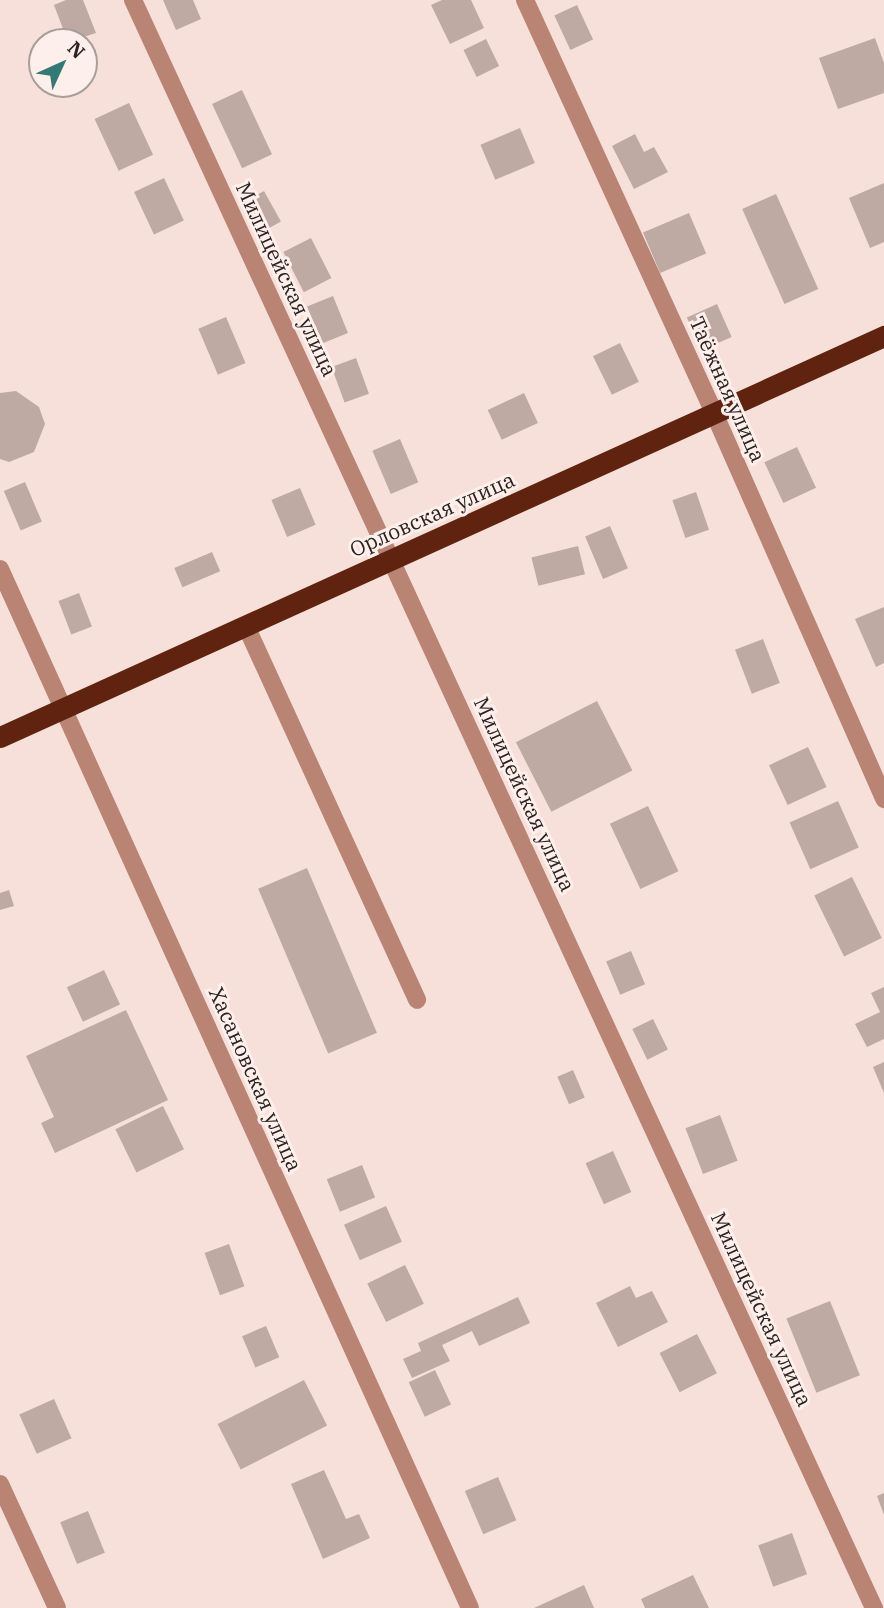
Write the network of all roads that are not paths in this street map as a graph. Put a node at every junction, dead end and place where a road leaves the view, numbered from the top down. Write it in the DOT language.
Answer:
graph roads {
  1 [pos="133,0"];
  2 [pos="525,0"];
  3 [pos="884,336"];
  4 [pos="714,413"];
  5 [pos="392,559"];
  6 [pos="0,569"];
  7 [pos="246,626"];
  8 [pos="64,708"];
  9 [pos="0,737"];
  10 [pos="884,799"];
  11 [pos="416,1000"];
  12 [pos="0,1484"];
  13 [pos="875,1606"];
  14 [pos="57,1608"];
  15 [pos="470,1608"];
  1 -- 5 [label="street, Милицейская улица"];
  2 -- 4 [label="street, Таёжная улица"];
  3 -- 4 [label="highway, Орловская улица"];
  4 -- 5 [label="highway, Орловская улица"];
  4 -- 10 [label="street, Таёжная улица"];
  5 -- 7 [label="highway, Орловская улица"];
  5 -- 13 [label="street, Милицейская улица"];
  6 -- 8 [label="street, Хасановская улица"];
  7 -- 8 [label="highway, Орловская улица"];
  7 -- 11 [label="street"];
  8 -- 9 [label="highway, Орловская улица"];
  8 -- 15 [label="street, Хасановская улица"];
  12 -- 14 [label="street"];
}
